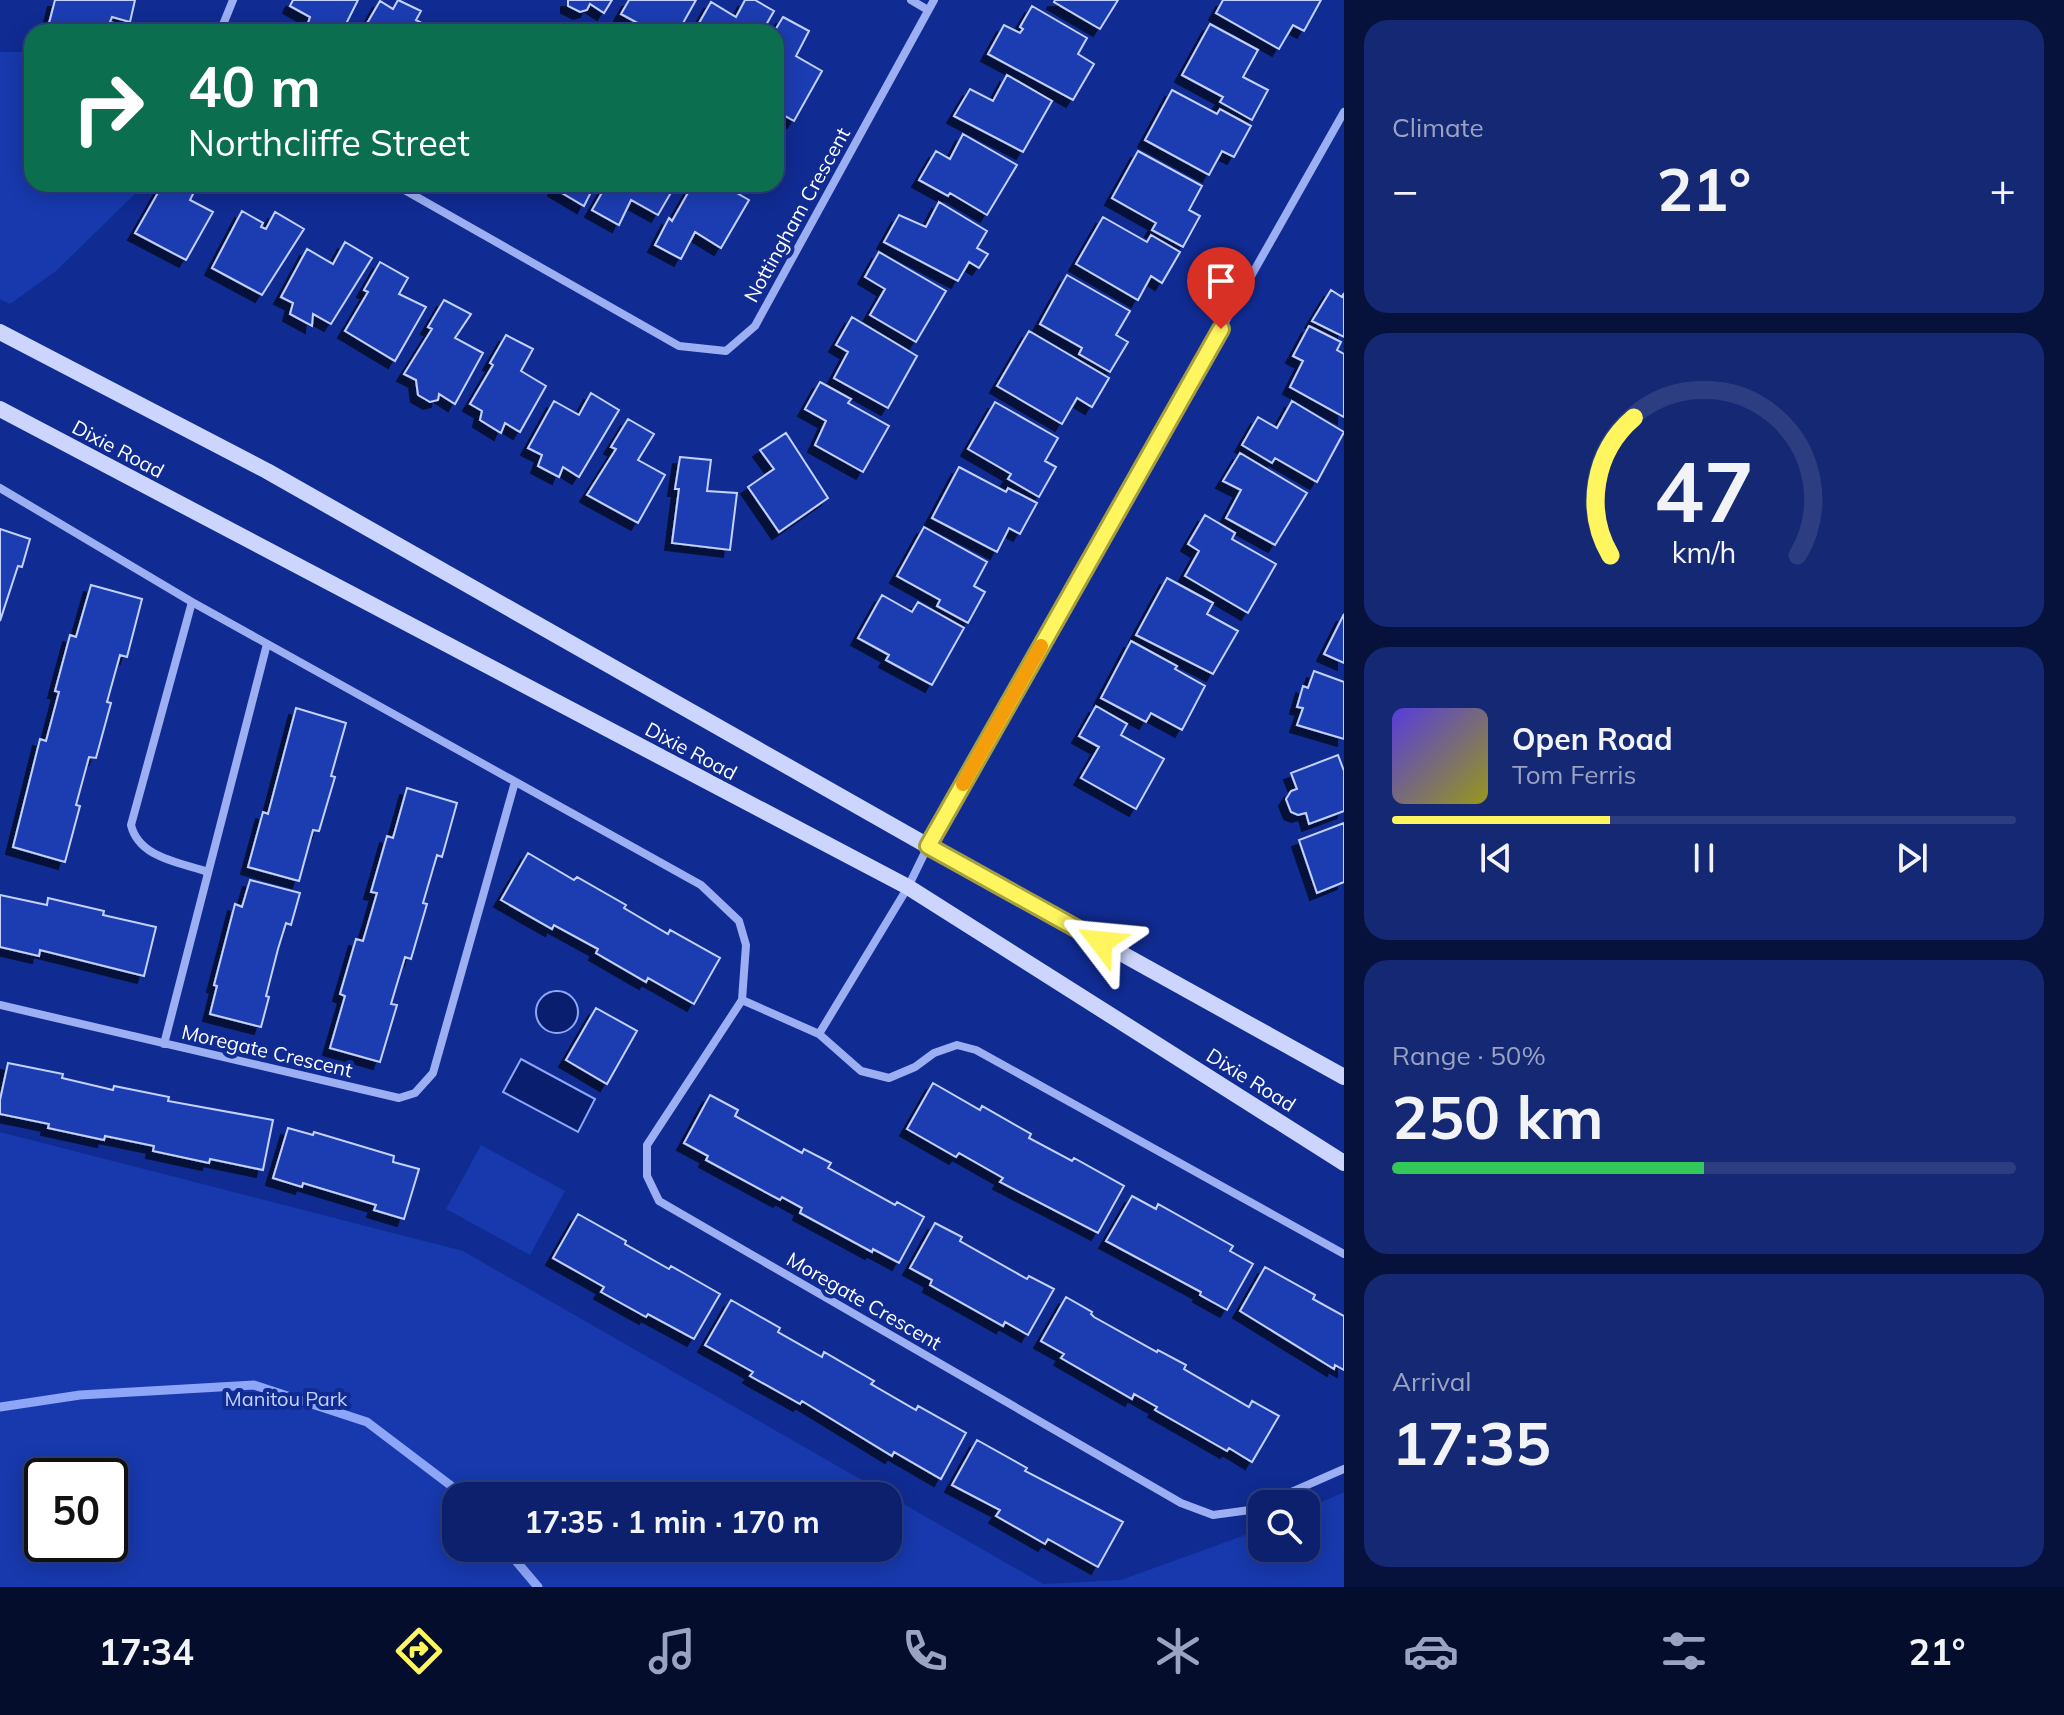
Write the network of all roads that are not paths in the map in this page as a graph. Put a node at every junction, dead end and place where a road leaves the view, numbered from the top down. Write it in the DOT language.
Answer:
graph roads {
  1 [pos="233,0"];
  2 [pos="911,0"];
  3 [pos="934,0"];
  4 [pos="928,10"];
  5 [pos="223,24"];
  6 [pos="1344,112"];
  7 [pos="408,192"];
  8 [pos="0,332"];
  9 [pos="0,409"];
  10 [pos="0,488"];
  11 [pos="192,602"];
  12 [pos="267,644"];
  13 [pos="515,782"];
  14 [pos="928,846"];
  15 [pos="208,872"];
  16 [pos="908,887"];
  17 [pos="742,1000"];
  18 [pos="0,1005"];
  19 [pos="819,1034"];
  20 [pos="164,1044"];
  21 [pos="1344,1077"];
  22 [pos="1344,1163"];
  23 [pos="1344,1254"];
  24 [pos="1344,1469"];
  25 [pos="1295,1490"];
  26 [pos="1248,1510"];
  1 -- 5 [label="street"];
  2 -- 4 [label="street"];
  3 -- 4 [label="street, Nottingham Crescent"];
  4 -- 7 [label="street, Nottingham Crescent"];
  6 -- 14 [label="street"];
  8 -- 14 [label="main road, Dixie Road"];
  9 -- 16 [label="main road, Dixie Road"];
  10 -- 11 [label="street, Moregate Crescent"];
  11 -- 12 [label="street, Moregate Crescent"];
  11 -- 15 [label="street"];
  12 -- 13 [label="street, Moregate Crescent"];
  12 -- 15 [label="street, Moregate Crescent"];
  13 -- 17 [label="street, Moregate Crescent"];
  13 -- 20 [label="street, Moregate Crescent"];
  14 -- 16 [label="street"];
  14 -- 21 [label="main road, Dixie Road"];
  15 -- 20 [label="street, Moregate Crescent"];
  16 -- 19 [label="street"];
  16 -- 22 [label="main road, Dixie Road"];
  17 -- 19 [label="street"];
  17 -- 26 [label="street, Moregate Crescent"];
  18 -- 20 [label="street, Moregate Crescent"];
  19 -- 23 [label="street"];
  24 -- 25 [label="street, Moregate Crescent"];
}
